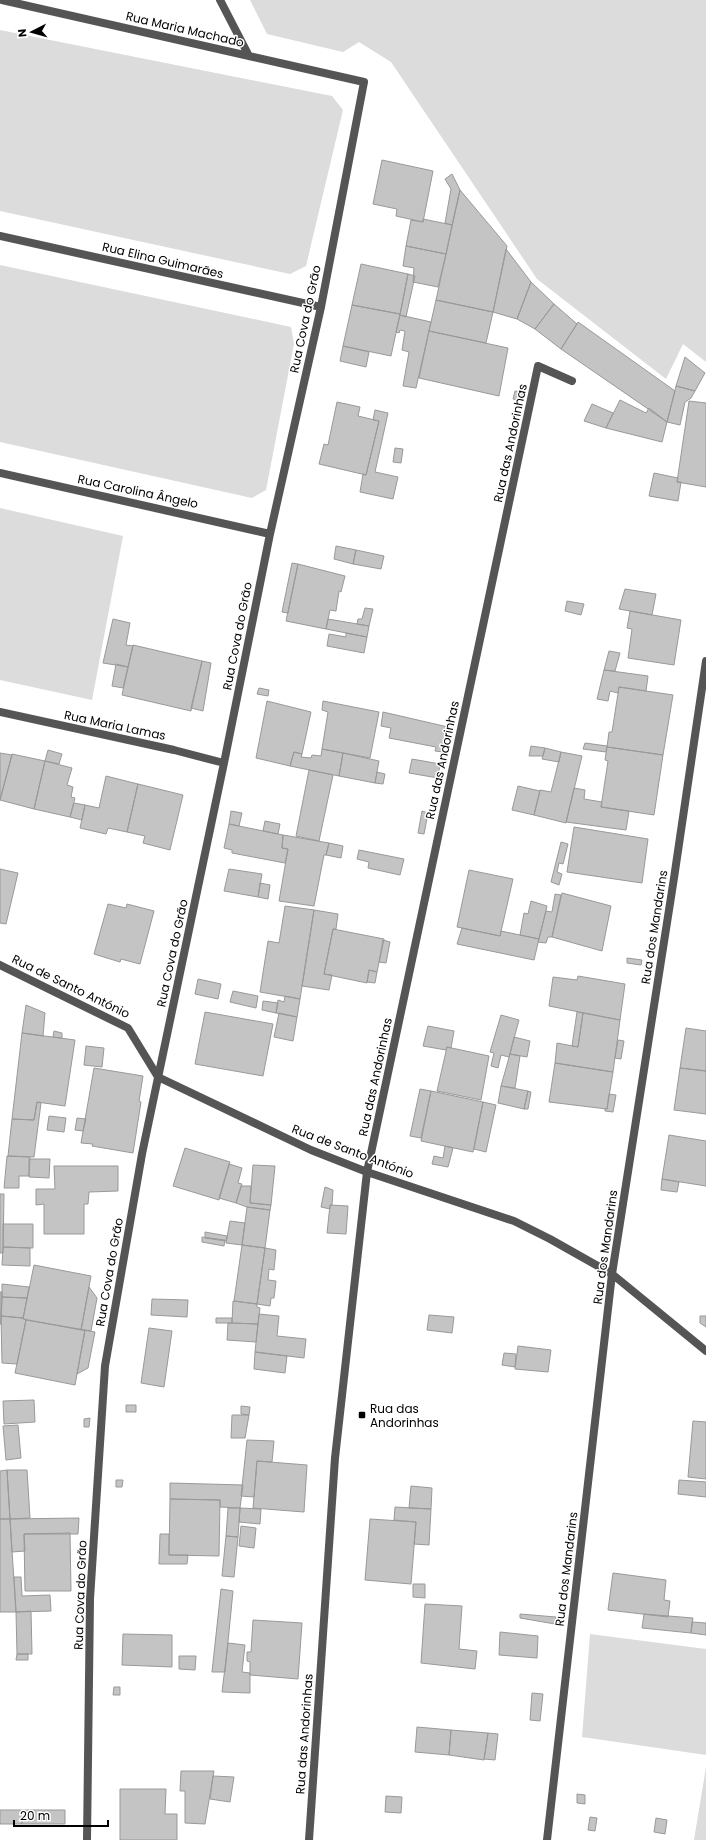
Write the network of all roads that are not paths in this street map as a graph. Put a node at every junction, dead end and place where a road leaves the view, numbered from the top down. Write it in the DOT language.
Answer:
graph roads {
  1 [pos="2,0"];
  2 [pos="220,0"];
  3 [pos="249,56"];
  4 [pos="364,82"];
  5 [pos="0,236"];
  6 [pos="321,307"];
  7 [pos="572,381"];
  8 [pos="0,473"];
  9 [pos="270,534"];
  10 [pos="706,661"];
  11 [pos="0,712"];
  12 [pos="224,763"];
  13 [pos="0,965"];
  14 [pos="158,1077"];
  15 [pos="368,1172"];
  16 [pos="612,1274"];
  17 [pos="706,1351"];
  18 [pos="87,1840"];
  19 [pos="308,1840"];
  20 [pos="547,1840"];
  1 -- 3 [label="street, Rua Maria Machado"];
  2 -- 3 [label="street"];
  3 -- 4 [label="street, Rua Maria Machado"];
  4 -- 6 [label="street, Rua Cova do Grão"];
  5 -- 6 [label="street, Rua Elina Guimarães"];
  6 -- 9 [label="street, Rua Cova do Grão"];
  7 -- 15 [label="street, Rua das Andorinhas"];
  8 -- 9 [label="street, Rua Carolina Ângelo"];
  9 -- 12 [label="street, Rua Cova do Grão"];
  10 -- 16 [label="street, Rua dos Mandarins"];
  11 -- 12 [label="street, Rua Maria Lamas"];
  12 -- 14 [label="street, Rua Cova do Grão"];
  13 -- 14 [label="street, Rua de Santo António"];
  14 -- 15 [label="street, Rua de Santo António"];
  14 -- 18 [label="street, Rua Cova do Grão"];
  15 -- 16 [label="street, Rua de Santo António"];
  15 -- 19 [label="street, Rua das Andorinhas"];
  16 -- 17 [label="street, Rua de Santo António"];
  16 -- 20 [label="street, Rua dos Mandarins"];
}
